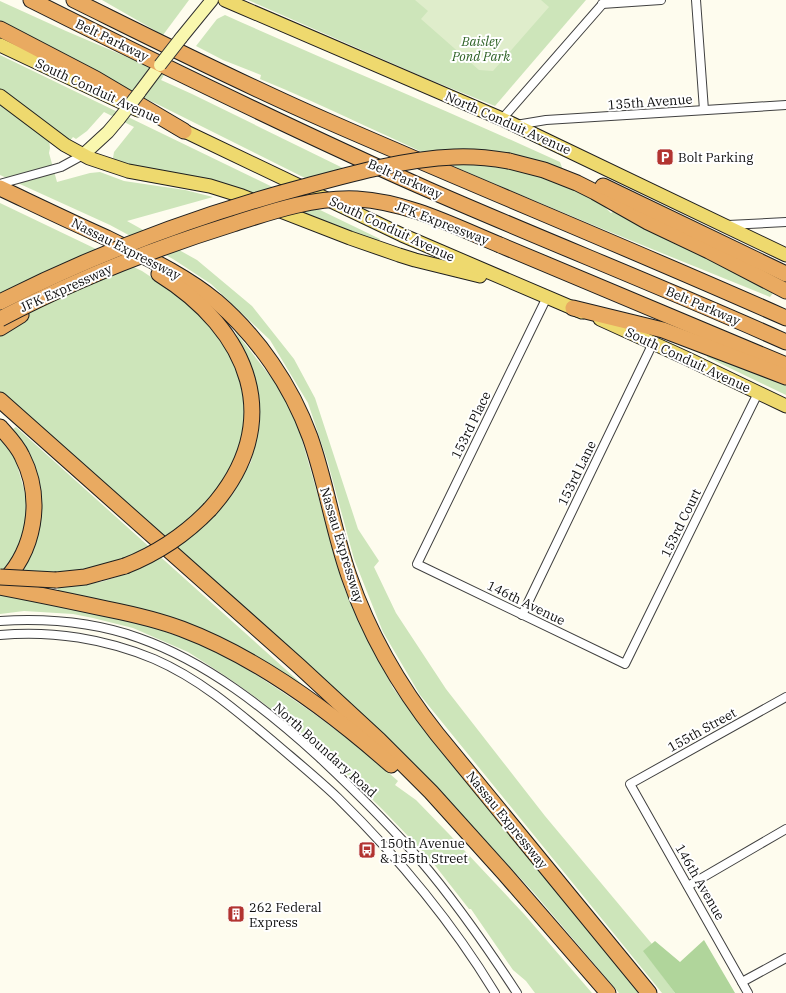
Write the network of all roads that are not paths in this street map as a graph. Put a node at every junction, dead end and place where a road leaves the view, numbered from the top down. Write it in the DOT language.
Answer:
graph roads {
  1 [pos="31,0"];
  2 [pos="74,0"];
  3 [pos="89,0"];
  4 [pos="212,0"];
  5 [pos="225,0"];
  6 [pos="662,0"];
  7 [pos="696,0"];
  8 [pos="604,2"];
  9 [pos="0,29"];
  10 [pos="143,34"];
  11 [pos="0,46"];
  12 [pos="0,96"];
  13 [pos="786,105"];
  14 [pos="704,110"];
  15 [pos="502,119"];
  16 [pos="516,125"];
  17 [pos="184,131"];
  18 [pos="83,155"];
  19 [pos="0,184"];
  20 [pos="0,188"];
  21 [pos="786,222"];
  22 [pos="74,223"];
  23 [pos="725,225"];
  24 [pos="712,245"];
  25 [pos="786,255"];
  26 [pos="786,274"];
  27 [pos="75,283"];
  28 [pos="515,284"];
  29 [pos="786,291"];
  30 [pos="547,297"];
  31 [pos="0,302"];
  32 [pos="573,308"];
  33 [pos="786,318"];
  34 [pos="0,319"];
  35 [pos="0,328"];
  36 [pos="653,342"];
  37 [pos="786,342"];
  38 [pos="786,365"];
  39 [pos="786,377"];
  40 [pos="758,393"];
  41 [pos="0,400"];
  42 [pos="786,406"];
  43 [pos="0,427"];
  44 [pos="417,564"];
  45 [pos="0,577"];
  46 [pos="0,586"];
  47 [pos="522,614"];
  48 [pos="0,621"];
  49 [pos="0,635"];
  50 [pos="625,664"];
  51 [pos="786,697"];
  52 [pos="630,784"];
  53 [pos="786,830"];
  54 [pos="479,846"];
  55 [pos="688,886"];
  56 [pos="786,958"];
  57 [pos="742,982"];
  58 [pos="495,993"];
  59 [pos="517,993"];
  60 [pos="608,993"];
  61 [pos="649,993"];
  62 [pos="748,993"];
  1 -- 37 [label="highway, Belt Parkway"];
  2 -- 10 [label="highway, Belt Parkway"];
  3 -- 10 [label="highway"];
  4 -- 18 [label="main road, bridge"];
  5 -- 15 [label="main road, North Conduit Avenue"];
  6 -- 8 [label="street"];
  7 -- 14 [label="street"];
  8 -- 15 [label="street"];
  9 -- 17 [label="highway"];
  10 -- 33 [label="highway, Belt Parkway"];
  11 -- 17 [label="main road, South Conduit Avenue"];
  12 -- 18 [label="main road"];
  13 -- 14 [label="street, 135th Avenue"];
  14 -- 16 [label="street, 135th Avenue"];
  15 -- 16 [label="main road, North Conduit Avenue"];
  16 -- 23 [label="main road, North Conduit Avenue"];
  17 -- 28 [label="main road, South Conduit Avenue"];
  18 -- 19 [label="street"];
  18 -- 28 [label="main road"];
  20 -- 22 [label="highway, Nassau Expressway"];
  21 -- 23 [label="street"];
  22 -- 45 [label="highway, bridge"];
  22 -- 61 [label="highway, Nassau Expressway"];
  23 -- 25 [label="main road, North Conduit Avenue"];
  24 -- 26 [label="highway"];
  24 -- 29 [label="highway"];
  24 -- 31 [label="highway, JFK Expressway, bridge"];
  27 -- 34 [label="highway, JFK Expressway, bridge"];
  27 -- 35 [label="highway, bridge"];
  27 -- 38 [label="highway, JFK Expressway, bridge"];
  28 -- 30 [label="main road, South Conduit Avenue"];
  30 -- 32 [label="main road, South Conduit Avenue"];
  30 -- 44 [label="street, 153rd Place"];
  32 -- 36 [label="main road, South Conduit Avenue"];
  32 -- 39 [label="highway"];
  36 -- 40 [label="main road, South Conduit Avenue"];
  36 -- 47 [label="street, 153rd Lane"];
  40 -- 42 [label="main road, South Conduit Avenue"];
  40 -- 50 [label="street, 153rd Court"];
  41 -- 54 [label="highway"];
  43 -- 46 [label="highway"];
  44 -- 47 [label="street, 146th Avenue"];
  46 -- 54 [label="highway"];
  47 -- 50 [label="street, 146th Avenue"];
  48 -- 59 [label="street, North Boundary Road"];
  49 -- 58 [label="street, North Boundary Road"];
  51 -- 52 [label="street, 155th Street"];
  52 -- 55 [label="street, 146th Avenue"];
  53 -- 55 [label="street"];
  54 -- 60 [label="highway"];
  55 -- 57 [label="street, 146th Avenue"];
  56 -- 57 [label="street"];
  57 -- 62 [label="street, 146th Avenue"];
}
